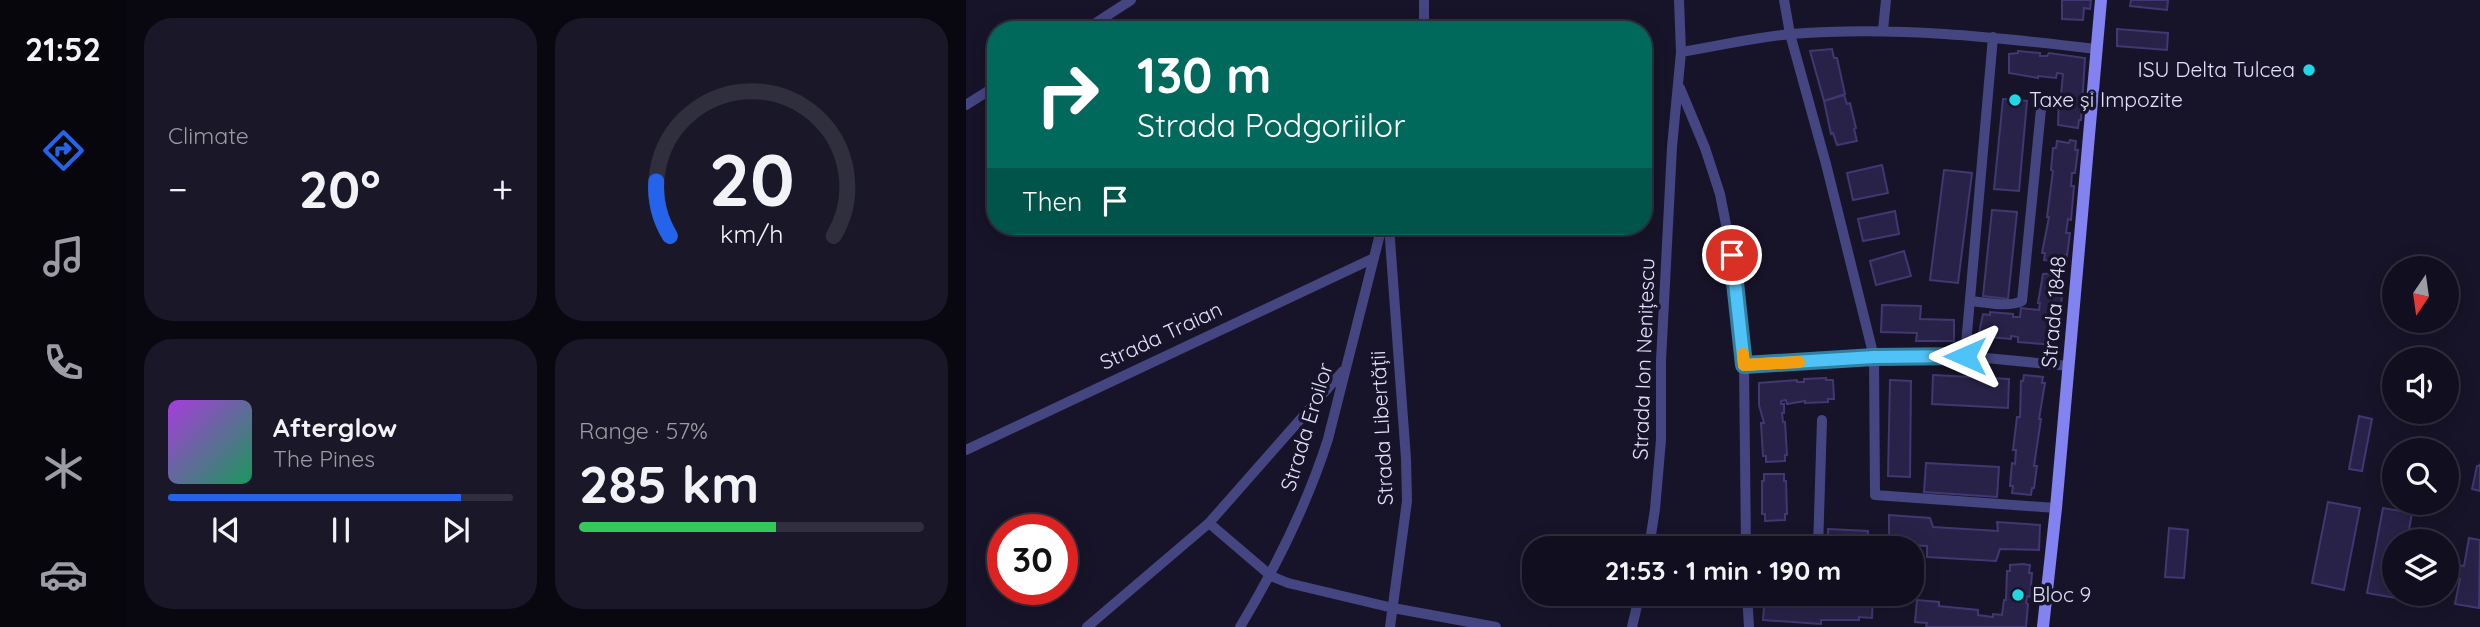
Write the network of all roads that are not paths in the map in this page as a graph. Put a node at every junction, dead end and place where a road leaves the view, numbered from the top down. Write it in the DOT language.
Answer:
graph roads {
  1 [pos="1131,0"];
  2 [pos="1424,0"];
  3 [pos="1679,0"];
  4 [pos="1784,0"];
  5 [pos="1886,0"];
  6 [pos="2101,0"];
  7 [pos="1099,21"];
  8 [pos="1424,21"];
  9 [pos="1883,30"];
  10 [pos="1790,34"];
  11 [pos="1993,37"];
  12 [pos="2096,49"];
  13 [pos="1681,52"];
  14 [pos="1679,87"];
  15 [pos="987,92"];
  16 [pos="2042,99"];
  17 [pos="966,105"];
  18 [pos="1380,235"];
  19 [pos="1390,235"];
  20 [pos="1374,258"];
  21 [pos="1970,301"];
  22 [pos="1965,356"];
  23 [pos="1874,357"];
  24 [pos="1744,365"];
  25 [pos="2069,366"];
  26 [pos="1346,368"];
  27 [pos="1822,420"];
  28 [pos="966,450"];
  29 [pos="2056,508"];
  30 [pos="1209,523"];
  31 [pos="1651,536"];
  32 [pos="1746,536"];
  33 [pos="1818,536"];
  34 [pos="1271,576"];
  35 [pos="1637,606"];
  36 [pos="1748,606"];
  37 [pos="1393,608"];
  38 [pos="1087,627"];
  39 [pos="1240,627"];
  40 [pos="1390,627"];
  41 [pos="1496,627"];
  42 [pos="1632,627"];
  43 [pos="1749,627"];
  44 [pos="2043,627"];
  1 -- 7 [label="street"];
  2 -- 8 [label="street"];
  3 -- 13 [label="street, Strada Ion Nenițescu"];
  4 -- 10 [label="street"];
  5 -- 9 [label="street"];
  6 -- 12 [label="main road, Strada 1848"];
  9 -- 10 [label="street"];
  9 -- 11 [label="street"];
  10 -- 13 [label="street"];
  10 -- 23 [label="street"];
  11 -- 12 [label="street"];
  11 -- 21 [label="street"];
  12 -- 25 [label="main road, Strada 1848"];
  13 -- 14 [label="street, Strada Ion Nenițescu"];
  14 -- 24 [label="street"];
  14 -- 31 [label="street, Strada Ion Nenițescu"];
  15 -- 17 [label="street"];
  16 -- 21 [label="street"];
  18 -- 20 [label="street, Strada Eroilor"];
  19 -- 37 [label="street, Strada Libertății"];
  20 -- 26 [label="street, Strada Eroilor"];
  20 -- 28 [label="street, Strada Traian"];
  21 -- 22 [label="street"];
  22 -- 23 [label="street"];
  22 -- 25 [label="street"];
  23 -- 24 [label="street"];
  23 -- 29 [label="street"];
  24 -- 32 [label="street"];
  25 -- 29 [label="main road, Strada 1848"];
  26 -- 30 [label="street"];
  26 -- 34 [label="street, Strada Eroilor"];
  27 -- 33 [label="street"];
  29 -- 44 [label="main road, Strada 1848"];
  30 -- 34 [label="street"];
  30 -- 38 [label="street"];
  34 -- 37 [label="street"];
  34 -- 39 [label="street, Strada Eroilor"];
  35 -- 42 [label="street"];
  36 -- 43 [label="street"];
  37 -- 40 [label="street, Strada Libertății"];
  37 -- 41 [label="street"];
}
